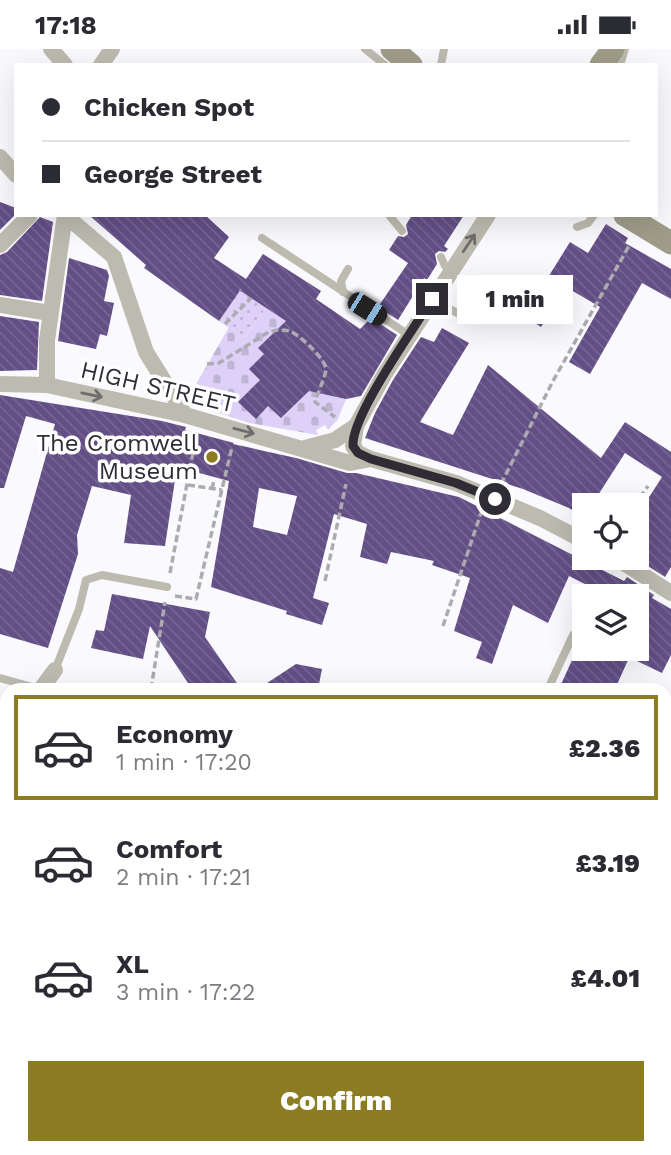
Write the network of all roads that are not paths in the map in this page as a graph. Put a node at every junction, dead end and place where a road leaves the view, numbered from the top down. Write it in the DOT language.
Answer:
graph roads {
  1 [pos="51,49"];
  2 [pos="365,49"];
  3 [pos="392,49"];
  4 [pos="63,63"];
  5 [pos="382,63"];
  6 [pos="409,63"];
  7 [pos="1,160"];
  8 [pos="14,173"];
  9 [pos="28,217"];
  10 [pos="65,217"];
  11 [pos="67,217"];
  12 [pos="391,217"];
  13 [pos="486,217"];
  14 [pos="592,217"];
  15 [pos="633,221"];
  16 [pos="577,227"];
  17 [pos="402,231"];
  18 [pos="262,238"];
  19 [pos="671,243"];
  20 [pos="0,245"];
  21 [pos="348,269"];
  22 [pos="345,295"];
  23 [pos="432,299"];
  24 [pos="0,305"];
  25 [pos="50,313"];
  26 [pos="466,318"];
  27 [pos="409,335"];
  28 [pos="0,384"];
  29 [pos="47,385"];
  30 [pos="192,417"];
  31 [pos="356,426"];
  32 [pos="304,448"];
  33 [pos="371,459"];
  34 [pos="572,535"];
  35 [pos="635,570"];
  36 [pos="167,591"];
  37 [pos="671,593"];
  38 [pos="572,637"];
  39 [pos="55,670"];
  40 [pos="0,678"];
  41 [pos="18,683"];
  42 [pos="45,683"];
  43 [pos="551,683"];
  1 -- 4 [label="street"];
  2 -- 5 [label="lane"];
  3 -- 6 [label="main road"];
  7 -- 8 [label="street"];
  9 -- 20 [label="street"];
  10 -- 25 [label="street"];
  11 -- 30 [label="street"];
  12 -- 17 [label="lane"];
  23 -- 13 [label="street, one-way"];
  14 -- 16 [label="lane"];
  15 -- 19 [label="main road"];
  18 -- 22 [label="lane"];
  21 -- 22 [label="lane"];
  22 -- 27 [label="lane"];
  23 -- 26 [label="lane"];
  23 -- 27 [label="street"];
  24 -- 25 [label="street"];
  25 -- 29 [label="street"];
  27 -- 31 [label="street"];
  28 -- 29 [label="street, HIGH STREET"];
  29 -- 30 [label="street, HIGH STREET, one-way"];
  30 -- 32 [label="street, HIGH STREET, one-way"];
  31 -- 32 [label="street"];
  31 -- 33 [label="street"];
  32 -- 33 [label="street, HIGH STREET"];
  33 -- 34 [label="street, HIGH STREET"];
  35 -- 37 [label="street"];
  36 -- 39 [label="lane"];
  38 -- 43 [label="lane"];
  39 -- 42 [label="street"];
  40 -- 41 [label="lane"];
}
